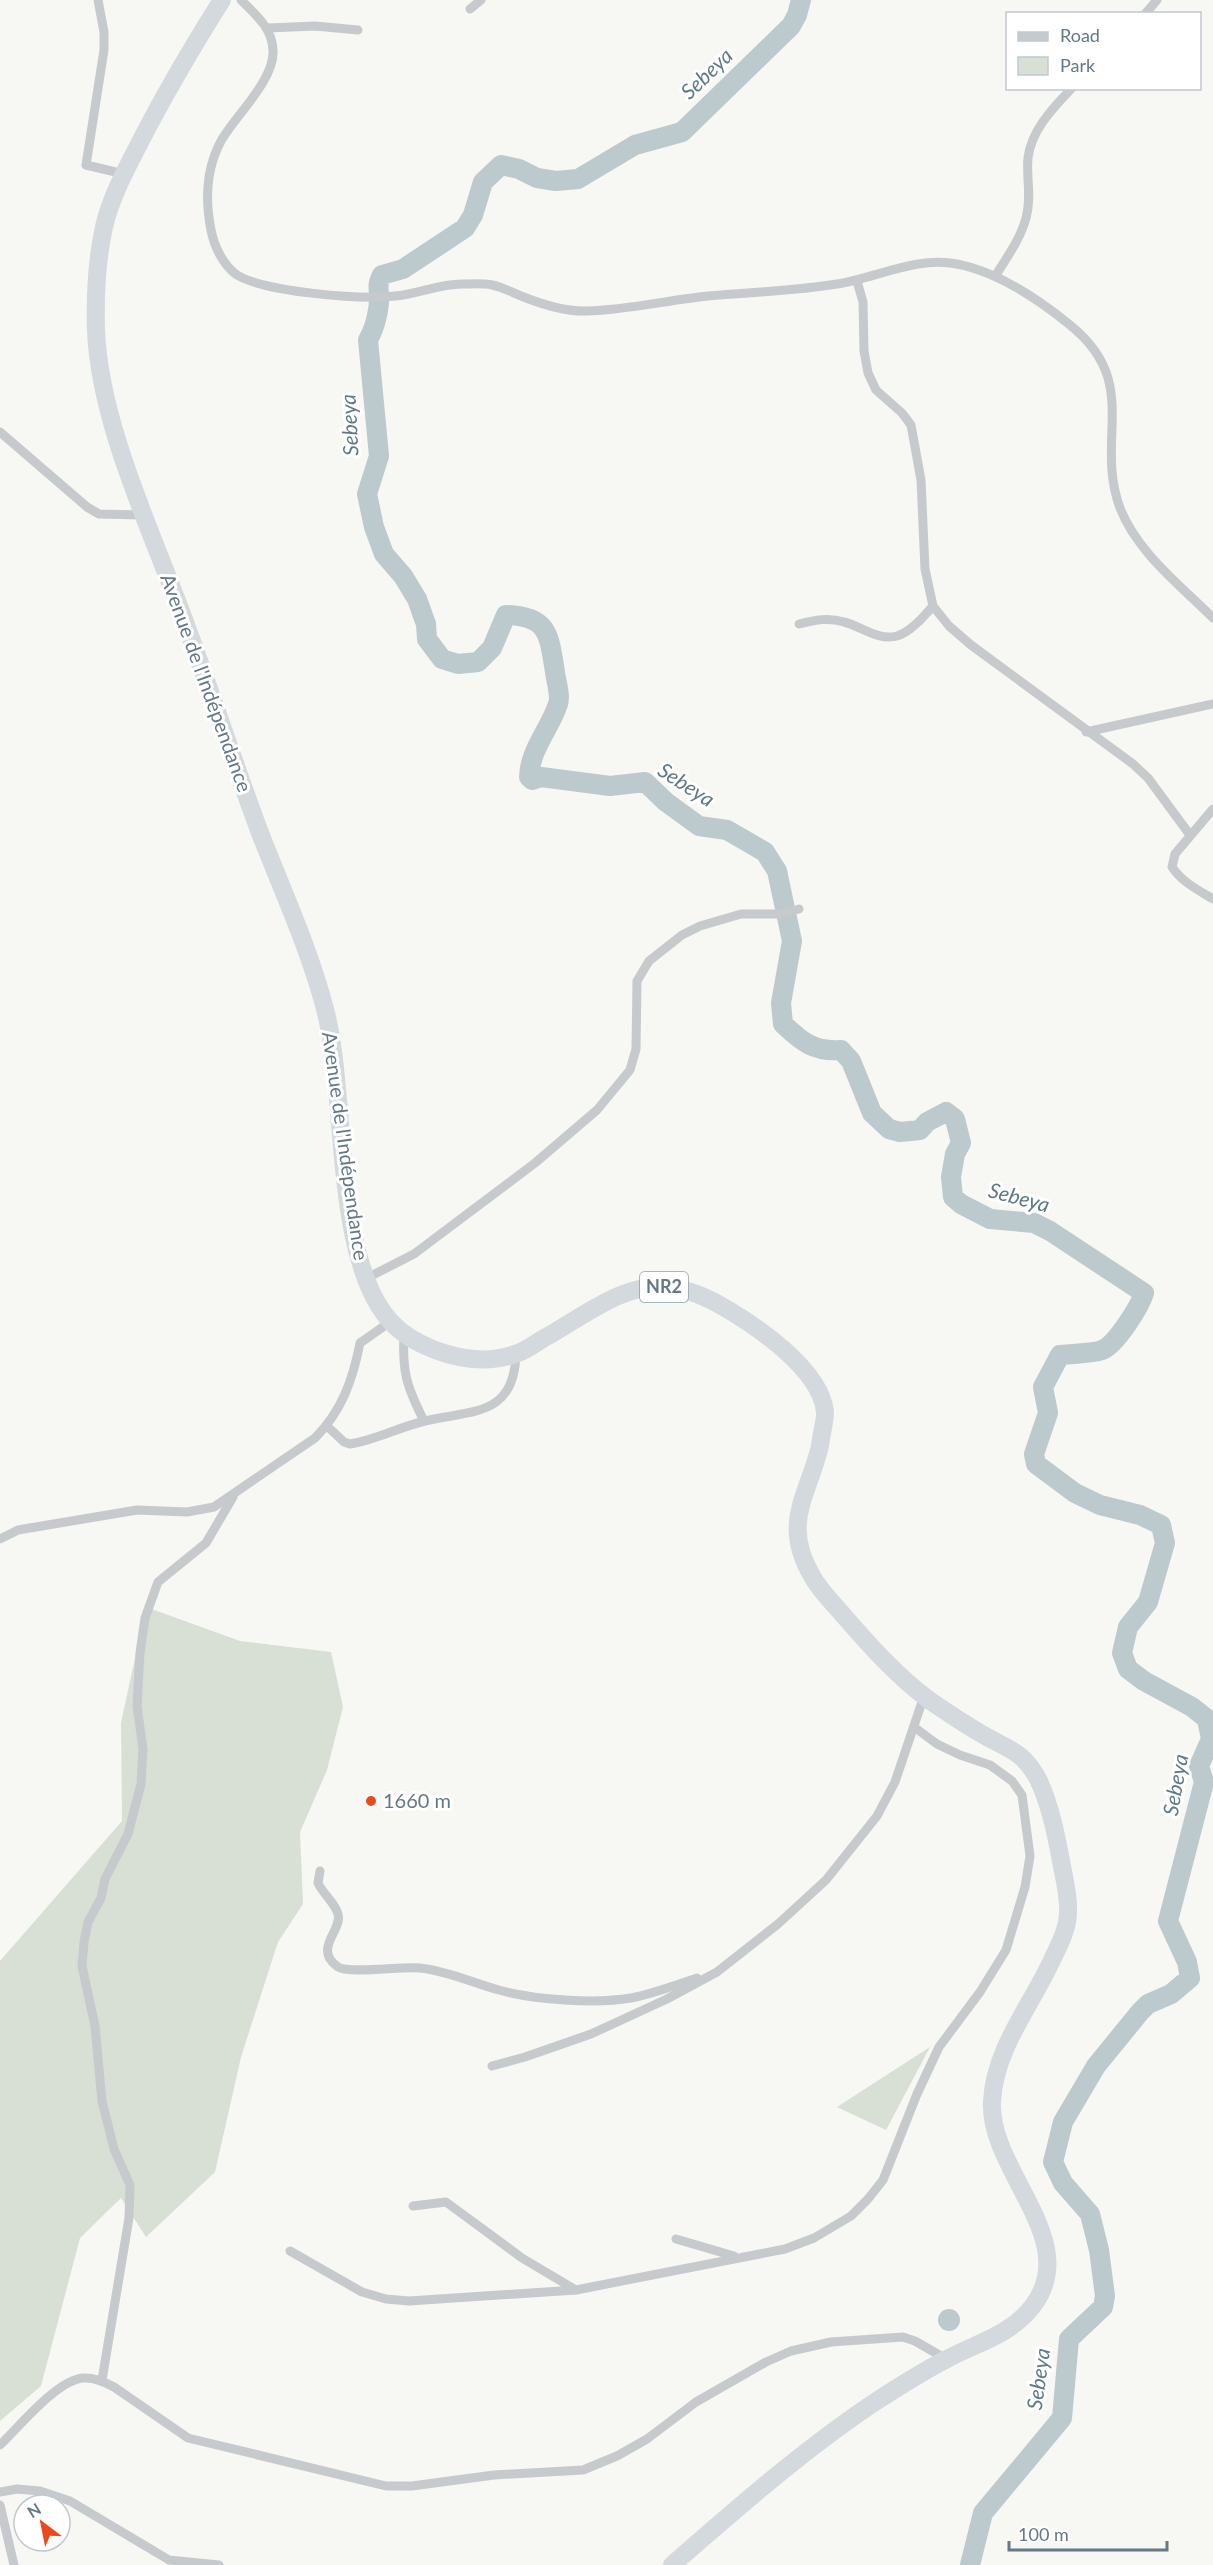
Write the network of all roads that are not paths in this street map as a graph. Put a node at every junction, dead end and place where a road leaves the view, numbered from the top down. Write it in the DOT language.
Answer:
graph roads {
  1 [pos="98,0"];
  2 [pos="222,0"];
  3 [pos="242,0"];
  4 [pos="481,0"];
  5 [pos="1157,0"];
  6 [pos="470,9"];
  7 [pos="1147,12"];
  8 [pos="268,28"];
  9 [pos="358,30"];
  10 [pos="1070,90"];
  11 [pos="124,174"];
  12 [pos="996,275"];
  13 [pos="857,281"];
  14 [pos="0,432"];
  15 [pos="143,515"];
  16 [pos="933,606"];
  17 [pos="1213,618"];
  18 [pos="799,624"];
  19 [pos="1213,704"];
  20 [pos="1086,732"];
  21 [pos="1213,809"];
  22 [pos="1190,835"];
  23 [pos="1213,899"];
  24 [pos="795,910"];
  25 [pos="365,1279"];
  26 [pos="397,1327"];
  27 [pos="516,1354"];
  28 [pos="424,1421"];
  29 [pos="327,1426"];
  30 [pos="233,1497"];
  31 [pos="0,1539"];
  32 [pos="924,1696"];
  33 [pos="914,1727"];
  34 [pos="320,1871"];
  35 [pos="717,1972"];
  36 [pos="492,2066"];
  37 [pos="413,2206"];
  38 [pos="676,2239"];
  39 [pos="290,2251"];
  40 [pos="736,2257"];
  41 [pos="576,2290"];
  42 [pos="946,2359"];
  43 [pos="102,2380"];
  44 [pos="0,2445"];
  45 [pos="0,2492"];
  46 [pos="0,2505"];
  47 [pos="166,2563"];
  48 [pos="14,2565"];
  49 [pos="219,2565"];
  50 [pos="672,2565"];
  1 -- 11 [label="street"];
  2 -- 11 [label="highway, Avenue de l'Indépendance / NR2"];
  3 -- 8 [label="street"];
  4 -- 6 [label="street"];
  5 -- 7 [label="street"];
  8 -- 9 [label="street"];
  8 -- 13 [label="street"];
  10 -- 12 [label="street"];
  11 -- 15 [label="highway, Avenue de l'Indépendance / NR2"];
  12 -- 13 [label="street"];
  12 -- 17 [label="street"];
  13 -- 16 [label="street"];
  14 -- 15 [label="street"];
  15 -- 25 [label="highway, Avenue de l'Indépendance / NR2"];
  16 -- 18 [label="street"];
  16 -- 20 [label="street"];
  19 -- 20 [label="street"];
  20 -- 22 [label="street"];
  21 -- 22 [label="street"];
  22 -- 23 [label="street"];
  24 -- 25 [label="street"];
  25 -- 26 [label="highway, Avenue de l'Indépendance / NR2"];
  26 -- 27 [label="highway, Avenue de l'Indépendance / NR2"];
  26 -- 28 [label="street"];
  26 -- 29 [label="street"];
  27 -- 28 [label="street"];
  27 -- 32 [label="highway, Avenue de l'Indépendance / NR2"];
  28 -- 29 [label="street"];
  29 -- 30 [label="street"];
  30 -- 31 [label="street"];
  30 -- 43 [label="street"];
  32 -- 33 [label="street"];
  32 -- 42 [label="highway, Avenue de l'Indépendance / NR2"];
  33 -- 35 [label="street"];
  33 -- 40 [label="street"];
  34 -- 35 [label="street"];
  35 -- 36 [label="street"];
  37 -- 41 [label="street"];
  38 -- 40 [label="street"];
  39 -- 41 [label="street"];
  40 -- 41 [label="street"];
  42 -- 43 [label="street"];
  42 -- 50 [label="highway, Avenue de l'Indépendance / NR2"];
  43 -- 44 [label="street"];
  45 -- 47 [label="street"];
  46 -- 48 [label="street"];
  47 -- 49 [label="street"];
}
